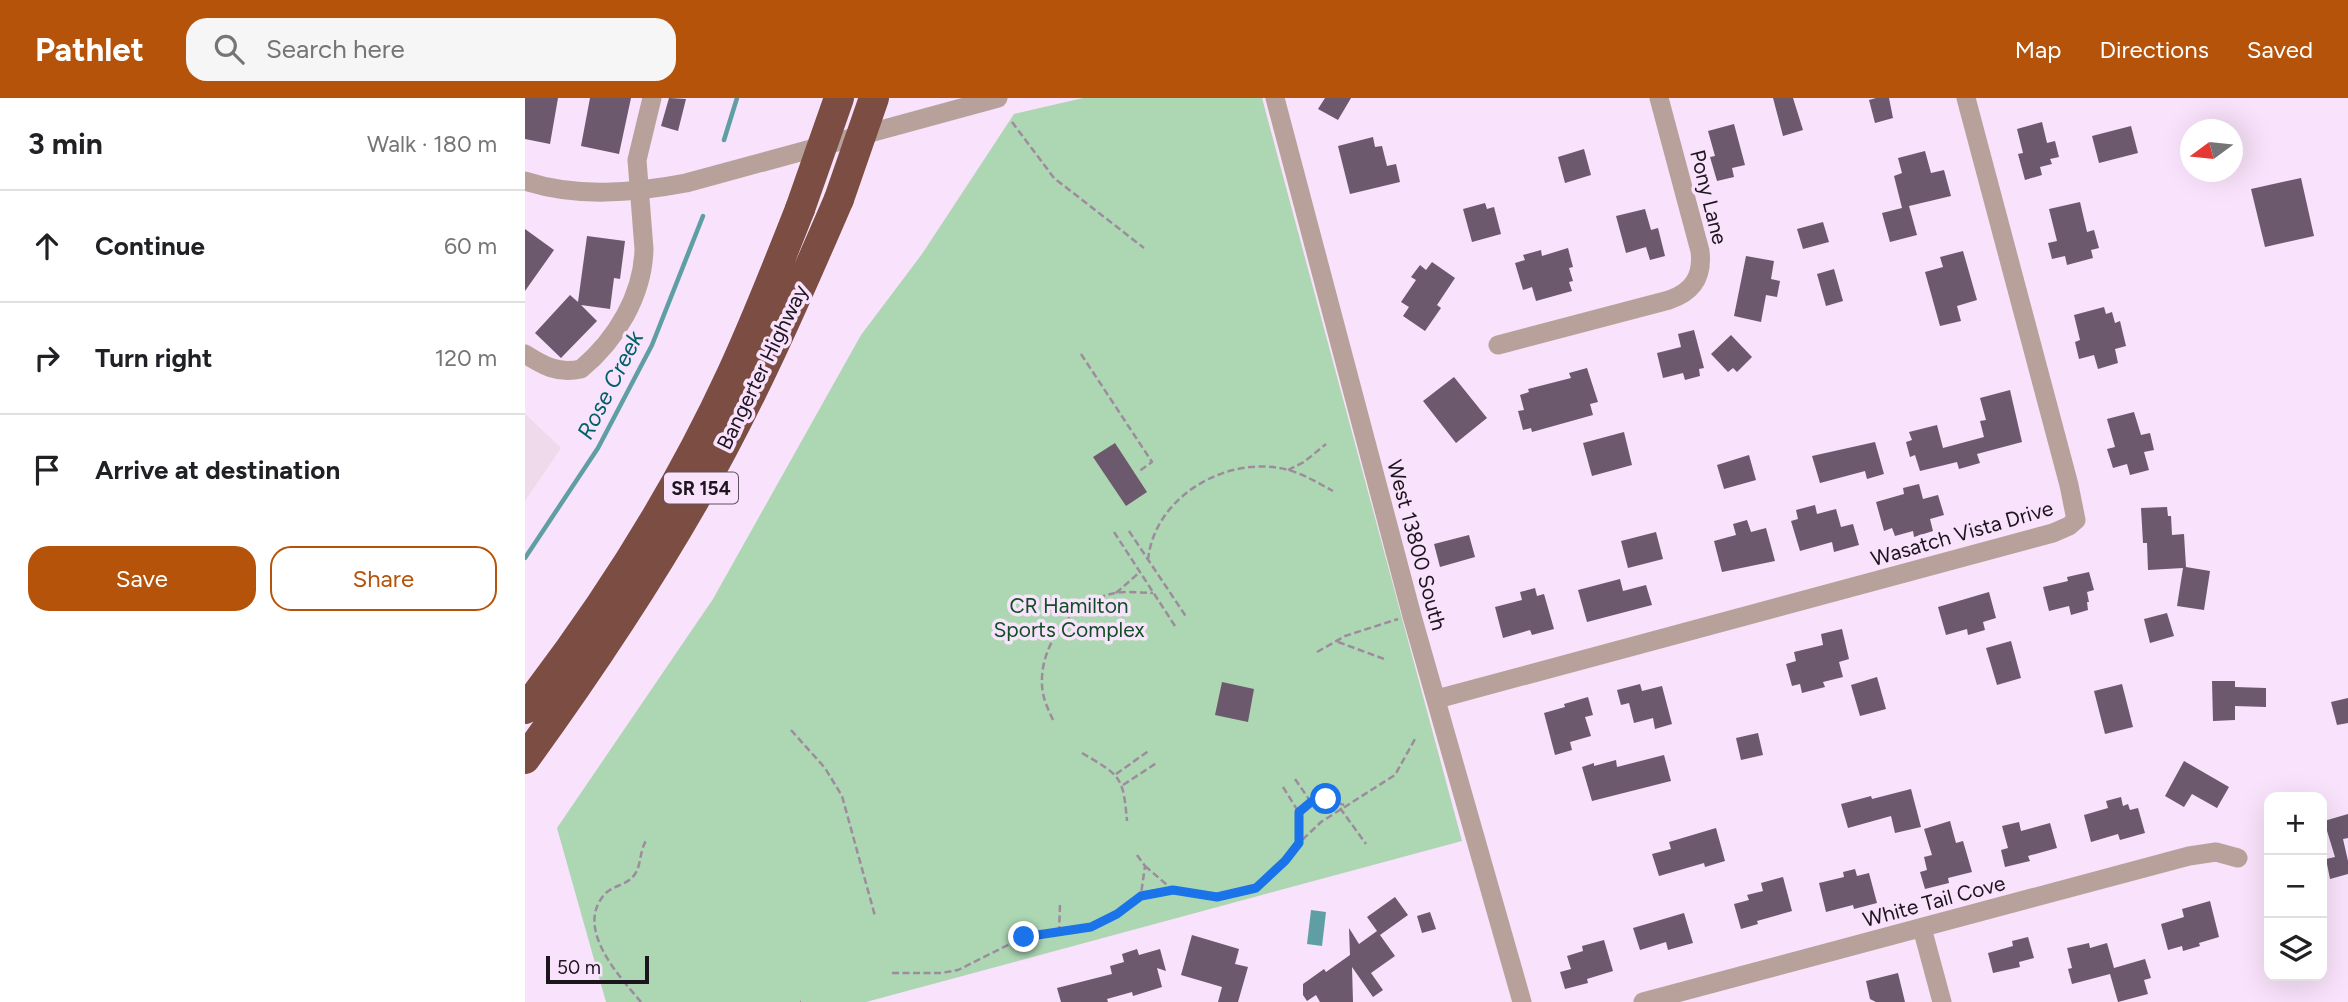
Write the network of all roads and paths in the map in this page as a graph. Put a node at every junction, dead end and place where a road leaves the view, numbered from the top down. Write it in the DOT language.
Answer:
graph roads {
  1 [pos="652,98"];
  2 [pos="839,98"];
  3 [pos="874,98"];
  4 [pos="998,98"];
  5 [pos="1275,98"];
  6 [pos="1659,98"];
  7 [pos="1966,98"];
  8 [pos="1011,122"];
  9 [pos="525,181"];
  10 [pos="638,192"];
  11 [pos="1144,248"];
  12 [pos="1498,345"];
  13 [pos="525,354"];
  14 [pos="1081,354"];
  15 [pos="1326,444"];
  16 [pos="1287,470"];
  17 [pos="1138,472"];
  18 [pos="1333,491"];
  19 [pos="1129,531"];
  20 [pos="1114,532"];
  21 [pos="1148,560"];
  22 [pos="1140,572"];
  23 [pos="1116,593"];
  24 [pos="1153,593"];
  25 [pos="1187,618"];
  26 [pos="1401,618"];
  27 [pos="1175,626"];
  28 [pos="1336,641"];
  29 [pos="1317,652"];
  30 [pos="1387,660"];
  31 [pos="551,676"];
  32 [pos="1437,699"];
  33 [pos="525,702"];
  34 [pos="525,709"];
  35 [pos="1053,720"];
  36 [pos="791,730"];
  37 [pos="1415,739"];
  38 [pos="1150,750"];
  39 [pos="1082,753"];
  40 [pos="526,759"];
  41 [pos="1158,762"];
  42 [pos="1116,774"];
  43 [pos="1294,779"];
  44 [pos="1123,785"];
  45 [pos="1283,787"];
  46 [pos="1311,802"];
  47 [pos="1345,805"];
  48 [pos="1340,808"];
  49 [pos="1299,812"];
  50 [pos="1127,821"];
  51 [pos="647,839"];
  52 [pos="1299,843"];
  53 [pos="1366,844"];
  54 [pos="1137,855"];
  55 [pos="2238,858"];
  56 [pos="1145,866"];
  57 [pos="1173,890"];
  58 [pos="1141,896"];
  59 [pos="1061,905"];
  60 [pos="874,916"];
  61 [pos="1922,928"];
  62 [pos="1059,933"];
  63 [pos="892,973"];
  64 [pos="641,1002"];
  65 [pos="1522,1002"];
  66 [pos="1643,1002"];
  67 [pos="1942,1002"];
  1 -- 10 [label="street"];
  2 -- 31 [label="highway, Bangerter Highway / SR 154, bridge"];
  3 -- 40 [label="highway, Bangerter Highway / SR 154, bridge"];
  4 -- 10 [label="street"];
  5 -- 32 [label="street, West 13800 South"];
  6 -- 12 [label="street, Pony Lane"];
  7 -- 32 [label="street, Wasatch Vista Drive"];
  8 -- 11 [label="path"];
  9 -- 10 [label="street"];
  10 -- 13 [label="street"];
  14 -- 17 [label="path"];
  15 -- 16 [label="path"];
  16 -- 18 [label="path"];
  16 -- 21 [label="path"];
  19 -- 21 [label="path"];
  20 -- 22 [label="path"];
  21 -- 25 [label="path"];
  22 -- 23 [label="path"];
  22 -- 24 [label="path"];
  23 -- 24 [label="path"];
  23 -- 35 [label="path"];
  24 -- 27 [label="path"];
  26 -- 28 [label="path"];
  28 -- 29 [label="path"];
  28 -- 30 [label="path"];
  31 -- 33 [label="highway"];
  31 -- 34 [label="highway, Bangerter Highway / SR 154"];
  32 -- 65 [label="street, West 13800 South"];
  36 -- 60 [label="path"];
  37 -- 47 [label="path"];
  38 -- 42 [label="path"];
  39 -- 42 [label="path"];
  41 -- 44 [label="path"];
  42 -- 44 [label="path"];
  43 -- 46 [label="path"];
  44 -- 50 [label="path"];
  45 -- 49 [label="path"];
  46 -- 47 [label="path"];
  46 -- 49 [label="path"];
  47 -- 48 [label="path"];
  48 -- 52 [label="path"];
  48 -- 53 [label="path"];
  49 -- 52 [label="path"];
  51 -- 64 [label="path"];
  52 -- 57 [label="path"];
  54 -- 56 [label="path"];
  55 -- 61 [label="street, White Tail Cove"];
  56 -- 57 [label="path"];
  56 -- 58 [label="path"];
  57 -- 58 [label="path"];
  58 -- 62 [label="path"];
  59 -- 62 [label="path"];
  61 -- 66 [label="street, White Tail Cove"];
  61 -- 67 [label="street"];
  62 -- 63 [label="path"];
}
